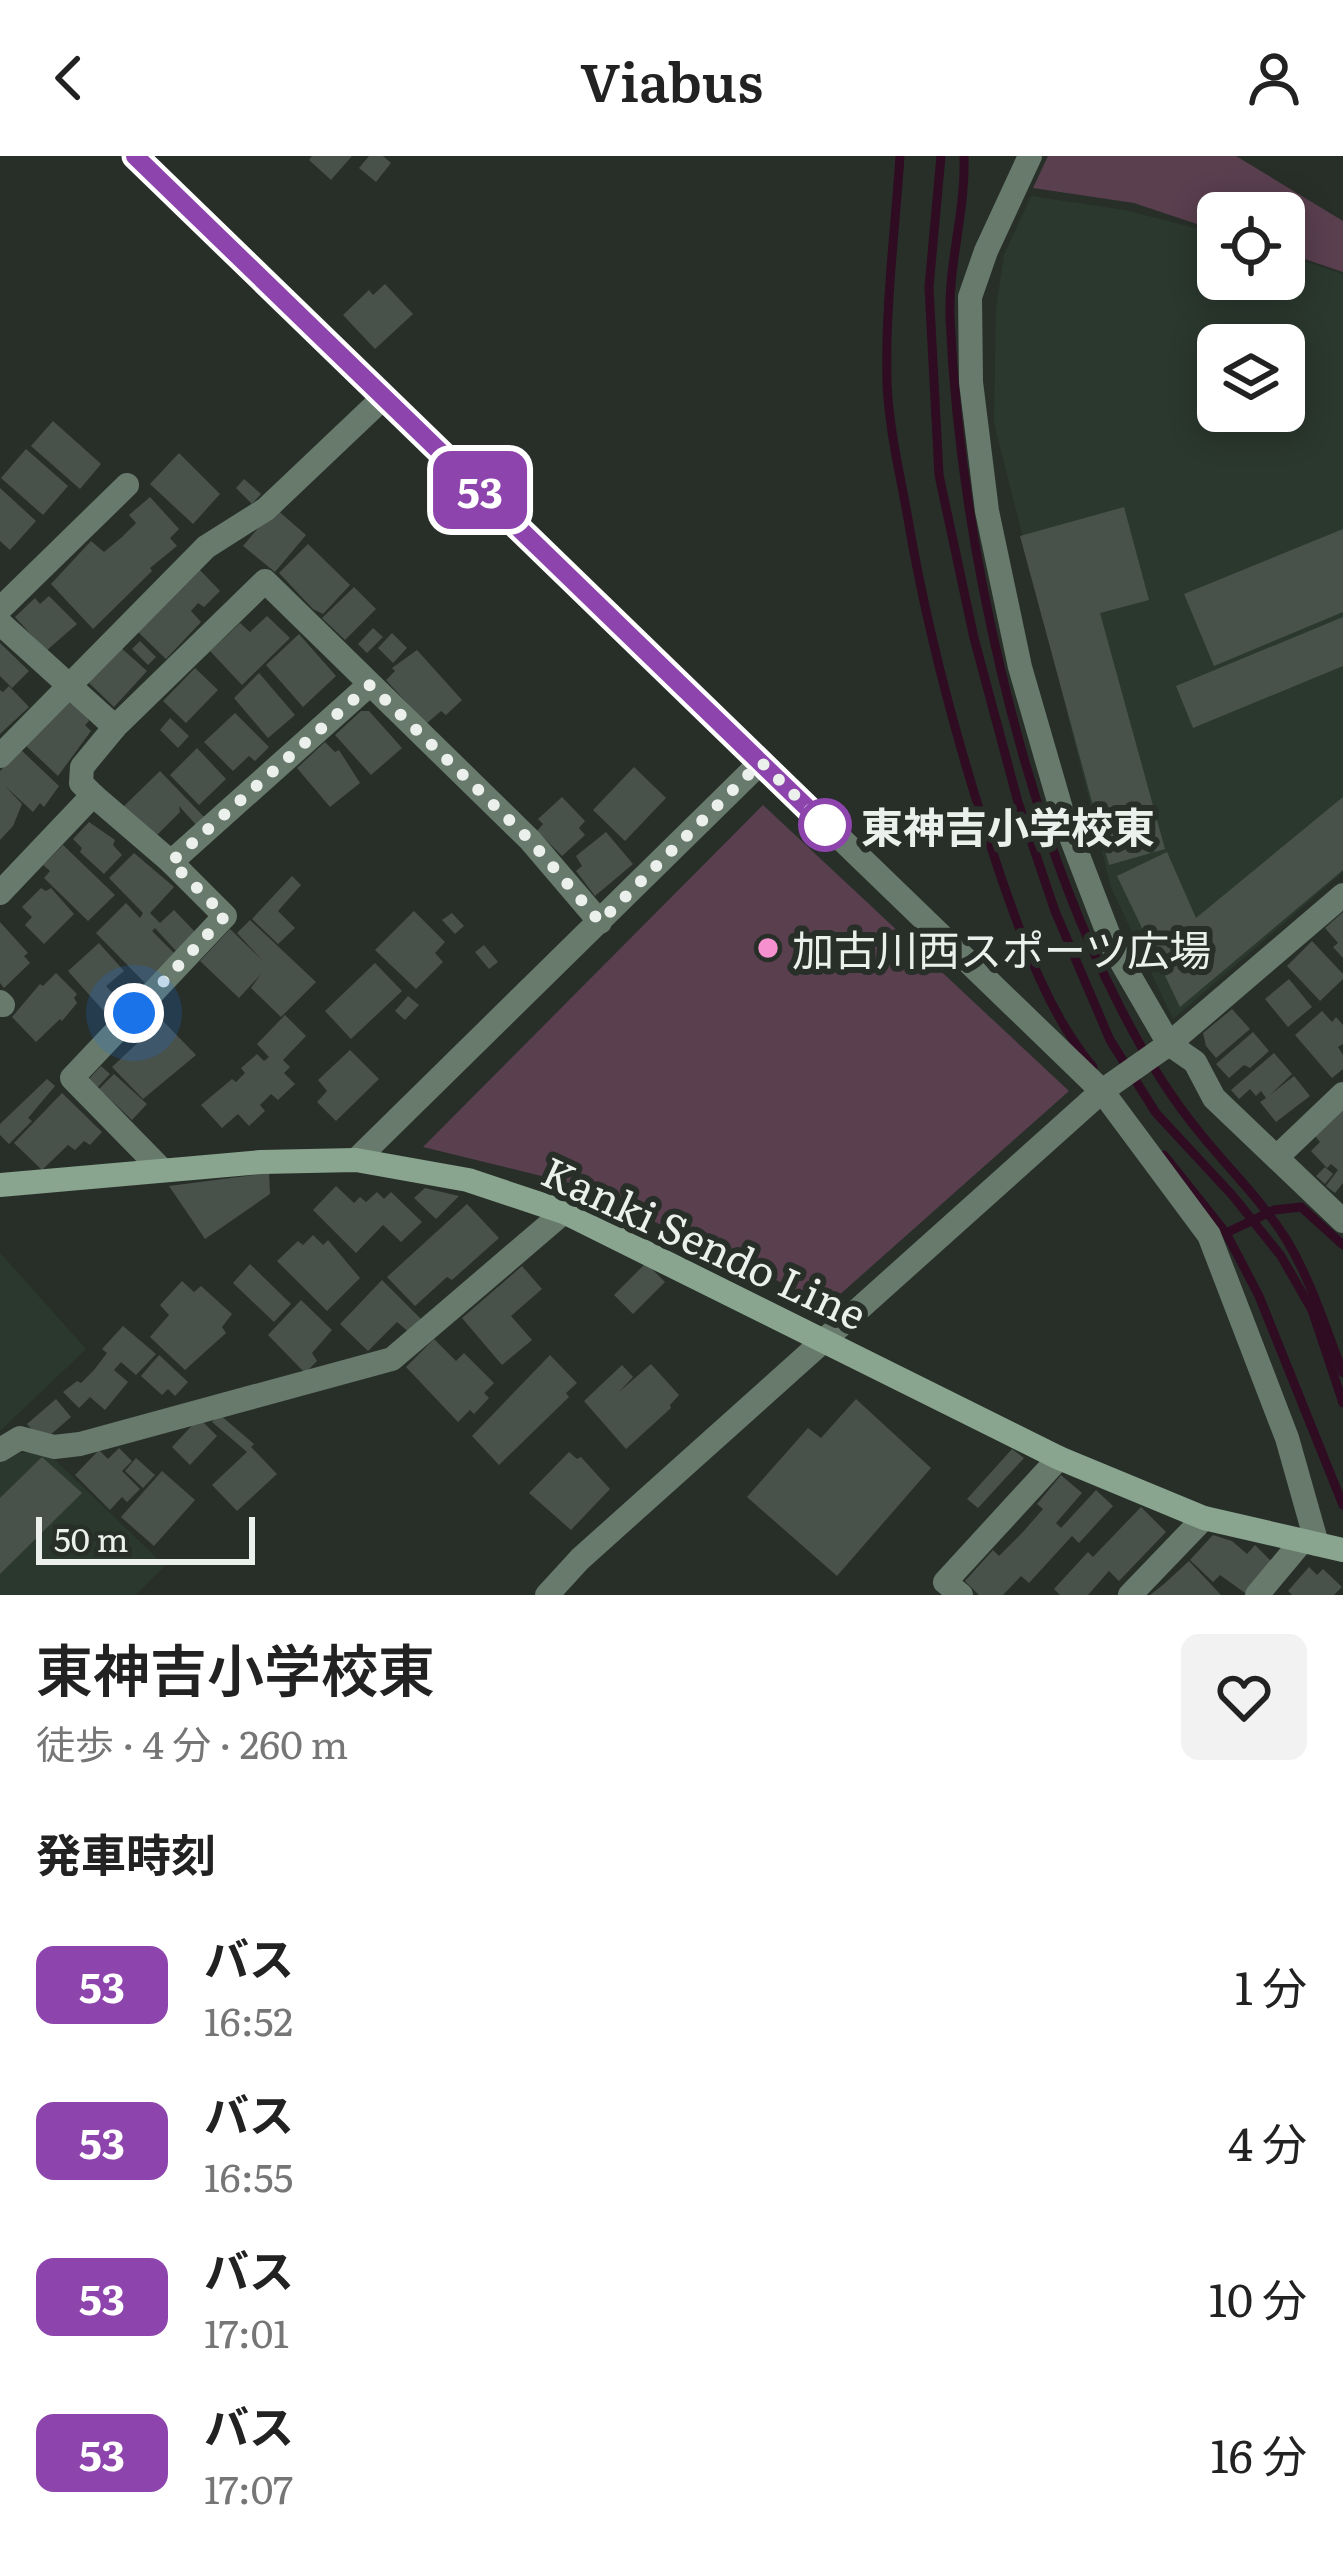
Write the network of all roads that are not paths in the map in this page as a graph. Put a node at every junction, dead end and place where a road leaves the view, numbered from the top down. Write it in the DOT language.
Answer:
graph roads {
  1 [pos="134,156"];
  2 [pos="1030,156"];
  3 [pos="384,397"];
  4 [pos="127,485"];
  5 [pos="0,609"];
  6 [pos="0,623"];
  7 [pos="370,685"];
  8 [pos="70,687"];
  9 [pos="116,727"];
  10 [pos="0,756"];
  11 [pos="761,762"];
  12 [pos="93,795"];
  13 [pos="171,862"];
  14 [pos="0,893"];
  15 [pos="1343,895"];
  16 [pos="600,922"];
  17 [pos="1169,1044"];
  18 [pos="1102,1091"];
  19 [pos="1343,1094"];
  20 [pos="1277,1157"];
  21 [pos="356,1160"];
  22 [pos="161,1169"];
  23 [pos="0,1185"];
  24 [pos="564,1212"];
  25 [pos="1343,1221"];
  26 [pos="826,1339"];
  27 [pos="0,1450"];
  28 [pos="1059,1458"];
  29 [pos="1204,1518"];
  30 [pos="1310,1542"];
  31 [pos="1343,1550"];
  32 [pos="547,1595"];
  33 [pos="961,1595"];
  34 [pos="1130,1595"];
  35 [pos="1257,1595"];
  1 -- 3 [label="street"];
  2 -- 17 [label="street"];
  3 -- 8 [label="street"];
  3 -- 11 [label="street"];
  4 -- 5 [label="street"];
  6 -- 8 [label="street"];
  7 -- 9 [label="street"];
  7 -- 13 [label="street"];
  7 -- 16 [label="street"];
  8 -- 9 [label="street"];
  8 -- 10 [label="street"];
  9 -- 12 [label="street"];
  11 -- 16 [label="street"];
  11 -- 18 [label="street"];
  12 -- 13 [label="street"];
  12 -- 14 [label="street"];
  13 -- 22 [label="street"];
  15 -- 17 [label="street"];
  16 -- 21 [label="street"];
  17 -- 18 [label="street"];
  17 -- 20 [label="street"];
  18 -- 26 [label="street"];
  18 -- 30 [label="street"];
  19 -- 20 [label="street"];
  20 -- 25 [label="street"];
  21 -- 22 [label="main road, Kanki Sendo Line"];
  21 -- 24 [label="main road, Kanki Sendo Line"];
  22 -- 23 [label="main road, Kanki Sendo Line"];
  24 -- 26 [label="main road, Kanki Sendo Line"];
  24 -- 27 [label="street"];
  26 -- 28 [label="main road, Kanki Sendo Line"];
  26 -- 32 [label="street"];
  28 -- 29 [label="main road, Kanki Sendo Line"];
  28 -- 33 [label="street"];
  29 -- 30 [label="main road, Kanki Sendo Line"];
  29 -- 34 [label="street"];
  30 -- 31 [label="main road, Kanki Sendo Line"];
  30 -- 35 [label="street"];
}
